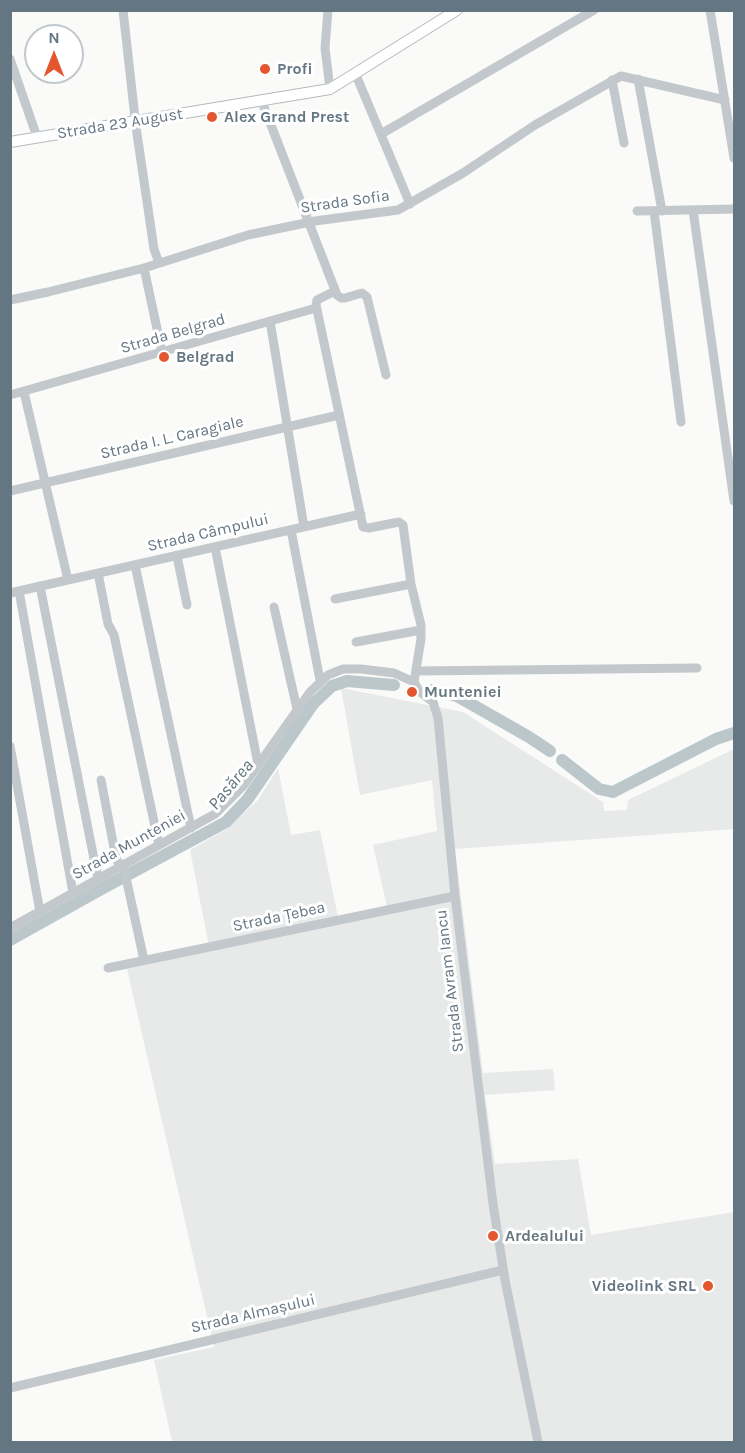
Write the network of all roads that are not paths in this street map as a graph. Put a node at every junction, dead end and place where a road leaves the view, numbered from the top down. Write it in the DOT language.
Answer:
graph roads {
  1 [pos="123,10"];
  2 [pos="328,10"];
  3 [pos="457,10"];
  4 [pos="594,10"];
  5 [pos="708,11"];
  6 [pos="10,59"];
  7 [pos="356,75"];
  8 [pos="638,79"];
  9 [pos="612,80"];
  10 [pos="330,89"];
  11 [pos="725,100"];
  12 [pos="262,102"];
  13 [pos="135,122"];
  14 [pos="381,134"];
  15 [pos="37,138"];
  16 [pos="10,142"];
  17 [pos="624,143"];
  18 [pos="735,158"];
  19 [pos="410,204"];
  20 [pos="693,210"];
  21 [pos="637,211"];
  22 [pos="658,211"];
  23 [pos="734,211"];
  24 [pos="308,222"];
  25 [pos="159,263"];
  26 [pos="144,268"];
  27 [pos="335,291"];
  28 [pos="10,300"];
  29 [pos="316,308"];
  30 [pos="270,321"];
  31 [pos="162,352"];
  32 [pos="386,375"];
  33 [pos="24,392"];
  34 [pos="10,395"];
  35 [pos="339,415"];
  36 [pos="681,422"];
  37 [pos="287,427"];
  38 [pos="45,483"];
  39 [pos="10,491"];
  40 [pos="735,501"];
  41 [pos="361,514"];
  42 [pos="304,527"];
  43 [pos="291,530"];
  44 [pos="215,547"];
  45 [pos="177,556"];
  46 [pos="135,565"];
  47 [pos="98,573"];
  48 [pos="68,580"];
  49 [pos="411,584"];
  50 [pos="40,586"];
  51 [pos="15,592"];
  52 [pos="335,599"];
  53 [pos="187,605"];
  54 [pos="274,606"];
  55 [pos="421,630"];
  56 [pos="356,642"];
  57 [pos="697,668"];
  58 [pos="416,671"];
  59 [pos="320,680"];
  60 [pos="414,682"];
  61 [pos="297,709"];
  62 [pos="10,746"];
  63 [pos="258,764"];
  64 [pos="101,780"];
  65 [pos="191,828"];
  66 [pos="159,845"];
  67 [pos="124,870"];
  68 [pos="98,879"];
  69 [pos="73,893"];
  70 [pos="455,897"];
  71 [pos="40,912"];
  72 [pos="10,928"];
  73 [pos="144,960"];
  74 [pos="108,968"];
  75 [pos="503,1270"];
  76 [pos="10,1388"];
  77 [pos="538,1443"];
  1 -- 13 [label="street"];
  2 -- 10 [label="street"];
  3 -- 7 [label="main road, Strada 23 August"];
  4 -- 14 [label="street"];
  5 -- 11 [label="street"];
  6 -- 15 [label="street"];
  7 -- 10 [label="main road, Strada 23 August"];
  7 -- 14 [label="street"];
  8 -- 9 [label="street, Strada Sofia"];
  8 -- 11 [label="street, Strada Sofia"];
  8 -- 22 [label="street"];
  9 -- 17 [label="street"];
  9 -- 19 [label="street, Strada Sofia"];
  10 -- 12 [label="main road, Strada 23 August"];
  11 -- 18 [label="street"];
  12 -- 13 [label="main road, Strada 23 August"];
  12 -- 24 [label="street"];
  13 -- 15 [label="main road, Strada 23 August"];
  13 -- 25 [label="street"];
  14 -- 19 [label="street"];
  15 -- 16 [label="main road, Strada 23 August"];
  19 -- 24 [label="street, Strada Sofia"];
  20 -- 22 [label="street"];
  20 -- 23 [label="street"];
  20 -- 40 [label="street"];
  21 -- 22 [label="street"];
  22 -- 36 [label="street"];
  24 -- 25 [label="street, Strada Sofia"];
  24 -- 27 [label="street"];
  25 -- 26 [label="street, Strada Sofia"];
  26 -- 28 [label="street, Strada Sofia"];
  26 -- 31 [label="street"];
  27 -- 29 [label="street, Strada Belgrad"];
  27 -- 32 [label="street"];
  29 -- 30 [label="street, Strada Belgrad"];
  29 -- 35 [label="street"];
  30 -- 31 [label="street, Strada Belgrad"];
  30 -- 37 [label="street"];
  31 -- 33 [label="street, Strada Belgrad"];
  33 -- 34 [label="street, Strada Belgrad"];
  33 -- 38 [label="street"];
  35 -- 37 [label="street, Strada I. L. Caragiale"];
  35 -- 41 [label="street"];
  37 -- 38 [label="street, Strada I. L. Caragiale"];
  37 -- 42 [label="street"];
  38 -- 39 [label="street, Strada I. L. Caragiale"];
  38 -- 48 [label="street"];
  41 -- 42 [label="street, Strada Câmpului"];
  41 -- 49 [label="street"];
  42 -- 43 [label="street, Strada Câmpului"];
  43 -- 44 [label="street, Strada Câmpului"];
  43 -- 59 [label="street"];
  44 -- 45 [label="street, Strada Câmpului"];
  44 -- 63 [label="street"];
  45 -- 46 [label="street, Strada Câmpului"];
  45 -- 53 [label="street"];
  46 -- 47 [label="street, Strada Câmpului"];
  46 -- 65 [label="street"];
  47 -- 48 [label="street, Strada Câmpului"];
  47 -- 66 [label="street"];
  48 -- 50 [label="street, Strada Câmpului"];
  49 -- 52 [label="street"];
  49 -- 55 [label="street"];
  50 -- 51 [label="street, Strada Câmpului"];
  50 -- 68 [label="street"];
  51 -- 69 [label="street"];
  54 -- 61 [label="street"];
  55 -- 56 [label="street"];
  55 -- 58 [label="street"];
  57 -- 58 [label="street"];
  58 -- 60 [label="street"];
  59 -- 60 [label="street, Strada Munteniei"];
  59 -- 61 [label="street, Strada Munteniei"];
  60 -- 70 [label="street, Strada Avram Iancu"];
  61 -- 63 [label="street, Strada Munteniei"];
  62 -- 71 [label="street"];
  63 -- 65 [label="street, Strada Munteniei"];
  64 -- 67 [label="street"];
  65 -- 66 [label="street, Strada Munteniei"];
  66 -- 67 [label="street, Strada Munteniei"];
  67 -- 68 [label="street, Strada Munteniei"];
  67 -- 73 [label="street"];
  68 -- 69 [label="street, Strada Munteniei"];
  69 -- 71 [label="street, Strada Munteniei"];
  70 -- 73 [label="street, Strada Țebea"];
  70 -- 75 [label="street, Strada Avram Iancu"];
  71 -- 72 [label="street, Strada Munteniei"];
  73 -- 74 [label="street, Strada Țebea"];
  75 -- 76 [label="street, Strada Almașului"];
  75 -- 77 [label="street, Strada Avram Iancu"];
}
